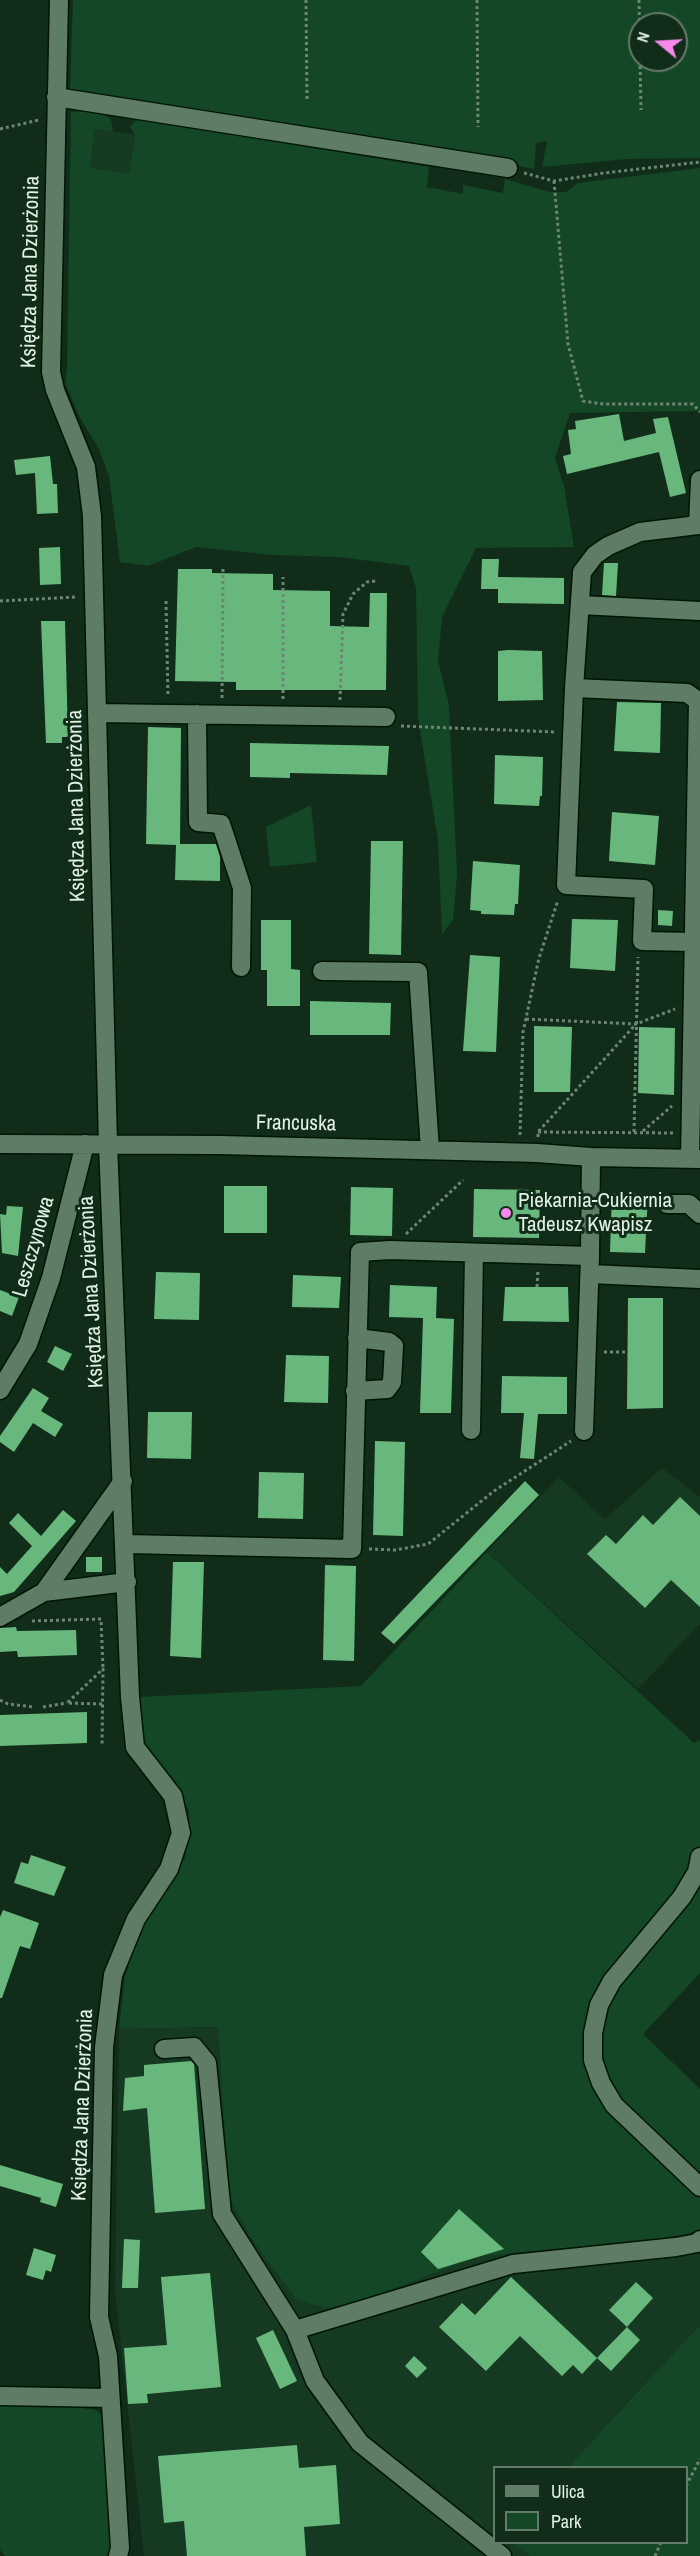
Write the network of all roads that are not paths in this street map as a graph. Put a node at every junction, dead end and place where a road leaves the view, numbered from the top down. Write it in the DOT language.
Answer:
graph roads {
  1 [pos="58,0"];
  2 [pos="56,97"];
  3 [pos="508,168"];
  4 [pos="700,480"];
  5 [pos="580,605"];
  6 [pos="700,611"];
  7 [pos="574,688"];
  8 [pos="98,713"];
  9 [pos="197,714"];
  10 [pos="386,717"];
  11 [pos="698,761"];
  12 [pos="693,942"];
  13 [pos="241,967"];
  14 [pos="322,971"];
  15 [pos="696,1035"];
  16 [pos="0,1144"];
  17 [pos="85,1144"];
  18 [pos="108,1144"];
  19 [pos="430,1150"];
  20 [pos="591,1157"];
  21 [pos="695,1159"];
  22 [pos="667,1204"];
  23 [pos="700,1214"];
  24 [pos="474,1253"];
  25 [pos="590,1265"];
  26 [pos="700,1279"];
  27 [pos="357,1338"];
  28 [pos="0,1390"];
  29 [pos="355,1391"];
  30 [pos="471,1430"];
  31 [pos="584,1431"];
  32 [pos="123,1481"];
  33 [pos="126,1544"];
  34 [pos="127,1582"];
  35 [pos="44,1592"];
  36 [pos="0,1617"];
  37 [pos="700,1857"];
  38 [pos="164,2049"];
  39 [pos="700,2187"];
  40 [pos="700,2240"];
  41 [pos="295,2330"];
  42 [pos="0,2396"];
  43 [pos="110,2398"];
  44 [pos="118,2556"];
  45 [pos="502,2556"];
  1 -- 2 [label="street, Księdza Jana Dzierżonia"];
  2 -- 3 [label="street"];
  2 -- 8 [label="street, Księdza Jana Dzierżonia"];
  4 -- 5 [label="street"];
  5 -- 6 [label="street"];
  5 -- 7 [label="street"];
  7 -- 11 [label="street"];
  7 -- 12 [label="street"];
  8 -- 9 [label="street"];
  8 -- 18 [label="street, Księdza Jana Dzierżonia"];
  9 -- 10 [label="street"];
  9 -- 13 [label="street"];
  11 -- 12 [label="street"];
  12 -- 15 [label="street"];
  14 -- 19 [label="street"];
  15 -- 21 [label="street"];
  16 -- 17 [label="street, Francuska"];
  17 -- 18 [label="street, Francuska"];
  17 -- 28 [label="street, Leszczynowa"];
  18 -- 19 [label="street, Francuska"];
  18 -- 32 [label="street, Księdza Jana Dzierżonia"];
  19 -- 20 [label="street, Francuska"];
  20 -- 21 [label="street, Francuska"];
  20 -- 25 [label="street"];
  22 -- 23 [label="street"];
  24 -- 25 [label="street"];
  24 -- 27 [label="street"];
  24 -- 30 [label="street"];
  25 -- 26 [label="street"];
  25 -- 31 [label="street"];
  27 -- 29 [label="street"];
  27 -- 29 [label="street"];
  29 -- 33 [label="street"];
  32 -- 33 [label="street, Księdza Jana Dzierżonia"];
  32 -- 35 [label="street"];
  33 -- 34 [label="street, Księdza Jana Dzierżonia"];
  34 -- 35 [label="street"];
  34 -- 43 [label="street, Księdza Jana Dzierżonia"];
  35 -- 36 [label="street"];
  37 -- 39 [label="street"];
  38 -- 41 [label="street"];
  40 -- 41 [label="street"];
  41 -- 45 [label="street"];
  42 -- 43 [label="street"];
  43 -- 44 [label="street, Księdza Jana Dzierżonia"];
}
